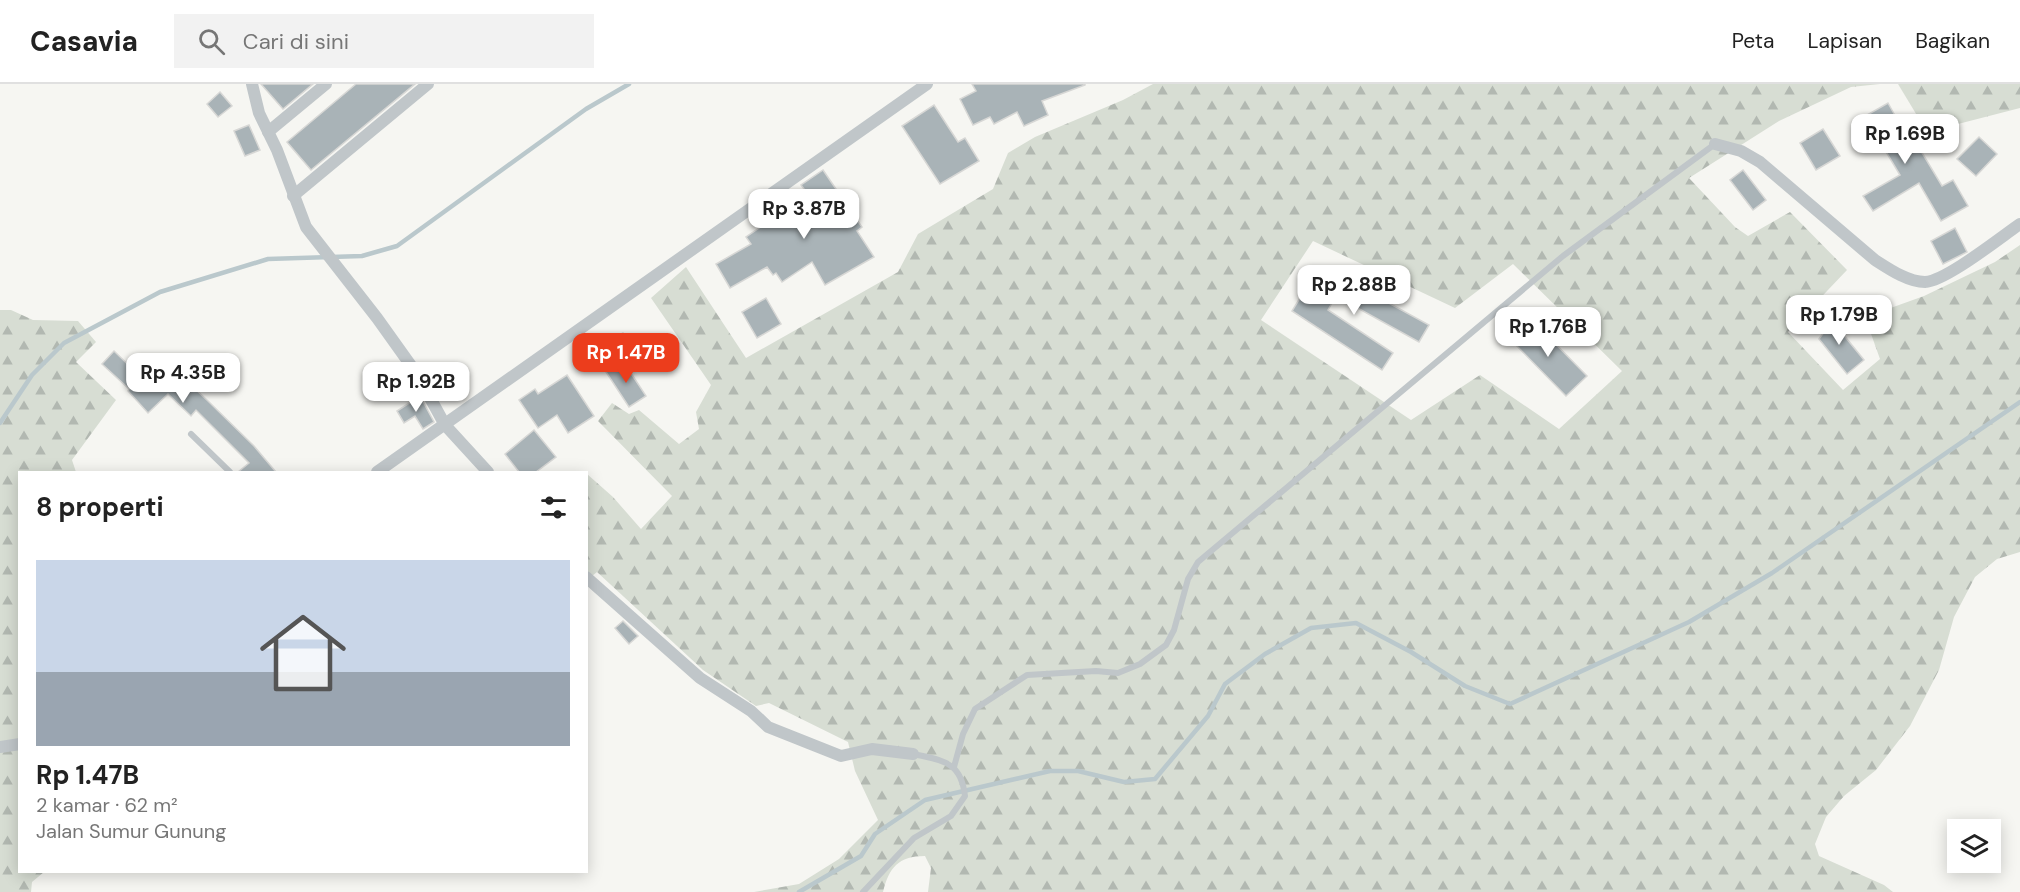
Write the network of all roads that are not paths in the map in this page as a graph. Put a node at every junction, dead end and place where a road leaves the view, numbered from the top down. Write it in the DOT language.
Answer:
graph roads {
  1 [pos="252,84"];
  2 [pos="326,84"];
  3 [pos="428,84"];
  4 [pos="927,84"];
  5 [pos="268,132"];
  6 [pos="1715,144"];
  7 [pos="293,195"];
  8 [pos="2020,224"];
  9 [pos="445,425"];
  10 [pos="191,434"];
  11 [pos="229,471"];
  12 [pos="378,471"];
  13 [pos="487,471"];
  14 [pos="588,579"];
  15 [pos="18,744"];
  16 [pos="0,747"];
  17 [pos="913,753"];
  18 [pos="954,766"];
  19 [pos="863,892"];
  1 -- 5 [label="street"];
  2 -- 5 [label="street"];
  3 -- 7 [label="street"];
  4 -- 9 [label="street"];
  5 -- 7 [label="street"];
  6 -- 8 [label="street"];
  6 -- 18 [label="lane"];
  7 -- 9 [label="street"];
  9 -- 12 [label="street"];
  9 -- 13 [label="street"];
  10 -- 11 [label="lane"];
  14 -- 17 [label="street"];
  15 -- 16 [label="street"];
  17 -- 18 [label="lane"];
  18 -- 19 [label="lane"];
}
